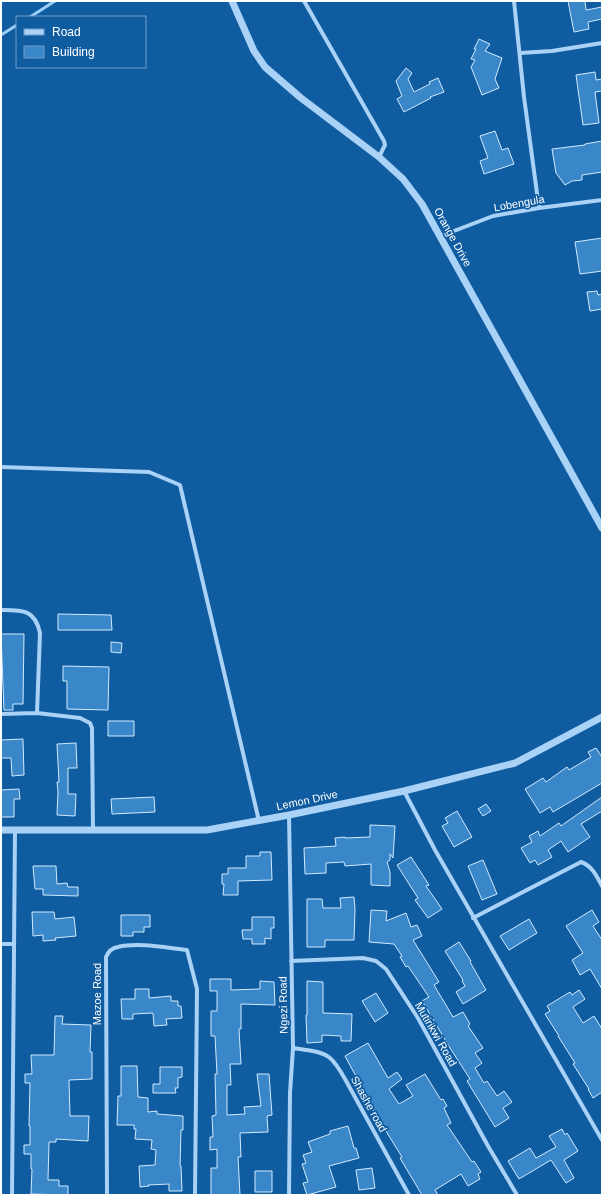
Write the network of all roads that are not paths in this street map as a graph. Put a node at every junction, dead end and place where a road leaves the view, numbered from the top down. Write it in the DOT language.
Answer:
graph roads {
  1 [pos="232,1"];
  2 [pos="304,1"];
  3 [pos="514,1"];
  4 [pos="602,43"];
  5 [pos="520,53"];
  6 [pos="379,157"];
  7 [pos="602,200"];
  8 [pos="539,208"];
  9 [pos="441,236"];
  10 [pos="1,467"];
  11 [pos="602,528"];
  12 [pos="1,610"];
  13 [pos="37,713"];
  14 [pos="1,714"];
  15 [pos="602,717"];
  16 [pos="404,790"];
  17 [pos="289,815"];
  18 [pos="259,821"];
  19 [pos="1,830"];
  20 [pos="15,830"];
  21 [pos="93,830"];
  22 [pos="602,886"];
  23 [pos="473,918"];
  24 [pos="1,944"];
  25 [pos="14,944"];
  26 [pos="291,961"];
  27 [pos="293,1048"];
  28 [pos="602,1140"];
  29 [pos="12,1195"];
  30 [pos="107,1195"];
  31 [pos="195,1195"];
  32 [pos="289,1195"];
  33 [pos="409,1195"];
  34 [pos="517,1195"];
  1 -- 6 [label="street, Orange Drive"];
  2 -- 6 [label="street"];
  3 -- 5 [label="street"];
  4 -- 5 [label="street"];
  5 -- 8 [label="street"];
  6 -- 9 [label="street, Orange Drive"];
  7 -- 8 [label="street, Lobengula"];
  8 -- 9 [label="street, Lobengula"];
  9 -- 11 [label="street, Orange Drive"];
  10 -- 18 [label="street"];
  12 -- 13 [label="street"];
  13 -- 14 [label="street"];
  13 -- 21 [label="street"];
  15 -- 16 [label="street, Lemon Drive"];
  16 -- 17 [label="street, Lemon Drive"];
  16 -- 23 [label="street"];
  17 -- 18 [label="street, Lemon Drive"];
  17 -- 26 [label="street, Ngezi Road"];
  18 -- 21 [label="street, Lemon Drive"];
  19 -- 20 [label="street, Lemon Drive"];
  20 -- 21 [label="street, Lemon Drive"];
  20 -- 25 [label="street"];
  22 -- 23 [label="street"];
  23 -- 28 [label="street"];
  24 -- 25 [label="street"];
  25 -- 29 [label="street"];
  26 -- 27 [label="street, Ngezi Road"];
  26 -- 34 [label="street, Mutirikwi Road"];
  27 -- 32 [label="street, Ngezi Road"];
  27 -- 33 [label="street, Shashe road"];
  30 -- 31 [label="street, Mazoe Road"];
}
